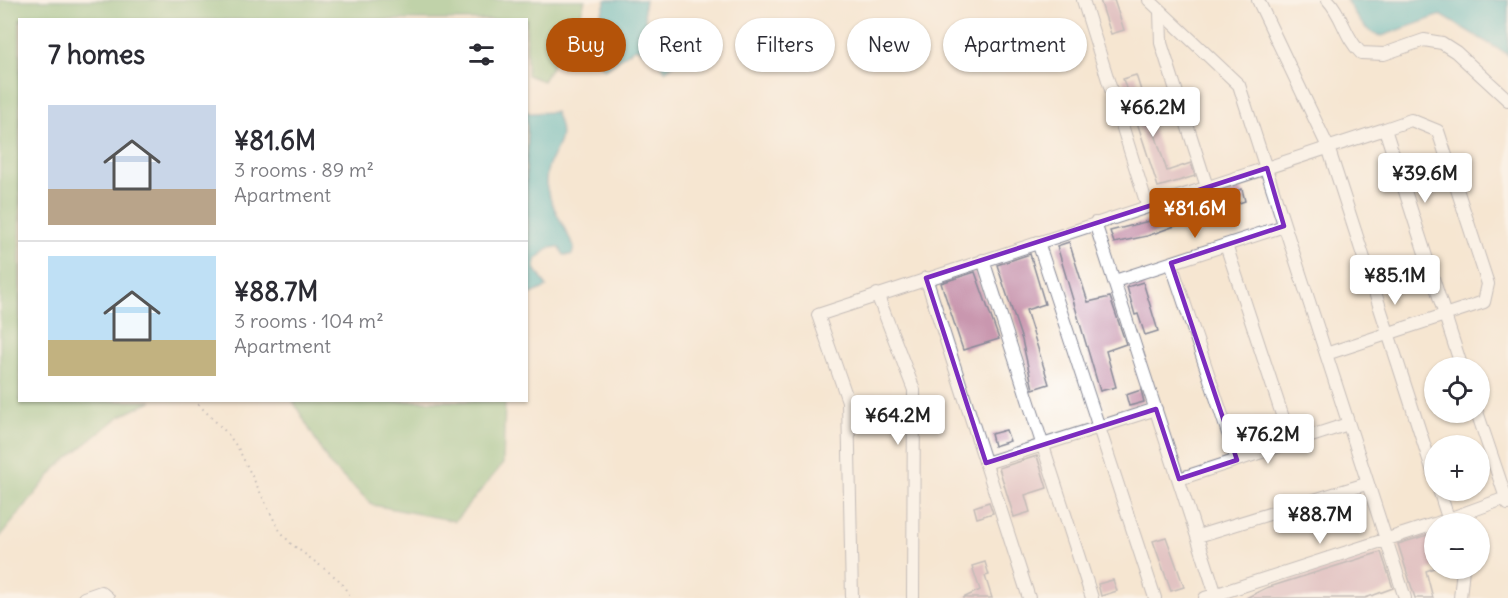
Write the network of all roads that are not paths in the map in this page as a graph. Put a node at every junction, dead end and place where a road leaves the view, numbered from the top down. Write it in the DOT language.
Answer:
graph roads {
  1 [pos="1083,0"];
  2 [pos="1149,0"];
  3 [pos="1258,0"];
  4 [pos="1328,0"];
  5 [pos="1160,11"];
  6 [pos="1508,100"];
  7 [pos="1385,129"];
  8 [pos="1328,147"];
  9 [pos="1267,168"];
  10 [pos="1207,187"];
  11 [pos="1147,205"];
  12 [pos="1095,223"];
  13 [pos="1284,226"];
  14 [pos="1038,242"];
  15 [pos="1226,245"];
  16 [pos="983,260"];
  17 [pos="1171,263"];
  18 [pos="926,278"];
  19 [pos="1115,281"];
  20 [pos="877,294"];
  21 [pos="1445,316"];
  22 [pos="1388,334"];
  23 [pos="1326,354"];
  24 [pos="1458,357"];
  25 [pos="1156,410"];
  26 [pos="1481,423"];
  27 [pos="1348,424"];
  28 [pos="1099,428"];
  29 [pos="1291,442"];
  30 [pos="1424,444"];
  31 [pos="1041,445"];
  32 [pos="1237,460"];
  33 [pos="986,463"];
  34 [pos="1179,479"];
  35 [pos="1366,484"];
  36 [pos="1507,501"];
  37 [pos="1472,513"];
  38 [pos="1424,527"];
  39 [pos="1197,536"];
  40 [pos="1386,539"];
  41 [pos="1462,579"];
  42 [pos="1213,597"];
  43 [pos="84,598"];
  44 [pos="108,598"];
  45 [pos="852,598"];
  46 [pos="913,598"];
  47 [pos="1029,598"];
  48 [pos="1092,598"];
  49 [pos="1155,598"];
  50 [pos="1404,598"];
  51 [pos="1460,598"];
  1 -- 11 [label="street"];
  2 -- 5 [label="street"];
  3 -- 8 [label="street"];
  4 -- 6 [label="street"];
  5 -- 9 [label="street"];
  5 -- 10 [label="street"];
  7 -- 8 [label="street"];
  7 -- 21 [label="street"];
  7 -- 21 [label="street"];
  8 -- 9 [label="street"];
  8 -- 22 [label="street"];
  9 -- 10 [label="street"];
  9 -- 13 [label="street"];
  10 -- 11 [label="street"];
  11 -- 12 [label="street"];
  12 -- 14 [label="street"];
  12 -- 19 [label="street"];
  13 -- 15 [label="street"];
  13 -- 23 [label="street"];
  14 -- 16 [label="street"];
  14 -- 28 [label="street"];
  15 -- 17 [label="street"];
  15 -- 29 [label="street"];
  16 -- 18 [label="street"];
  16 -- 31 [label="street"];
  17 -- 19 [label="street"];
  17 -- 32 [label="street"];
  18 -- 20 [label="street"];
  18 -- 33 [label="street"];
  19 -- 25 [label="street"];
  20 -- 45 [label="street"];
  20 -- 46 [label="street"];
  21 -- 22 [label="street"];
  21 -- 24 [label="street"];
  22 -- 23 [label="street"];
  22 -- 30 [label="street"];
  23 -- 27 [label="street"];
  25 -- 28 [label="street"];
  25 -- 34 [label="street"];
  26 -- 36 [label="street"];
  27 -- 29 [label="street"];
  27 -- 35 [label="street"];
  28 -- 31 [label="street"];
  28 -- 49 [label="street"];
  29 -- 32 [label="street"];
  31 -- 33 [label="street"];
  31 -- 48 [label="street"];
  32 -- 34 [label="street"];
  33 -- 47 [label="street"];
  34 -- 39 [label="street"];
  35 -- 39 [label="street"];
  35 -- 40 [label="street"];
  36 -- 37 [label="street"];
  38 -- 40 [label="street"];
  39 -- 42 [label="street"];
  40 -- 42 [label="street"];
  40 -- 50 [label="street"];
  41 -- 51 [label="street"];
  43 -- 44 [label="street"];
}
